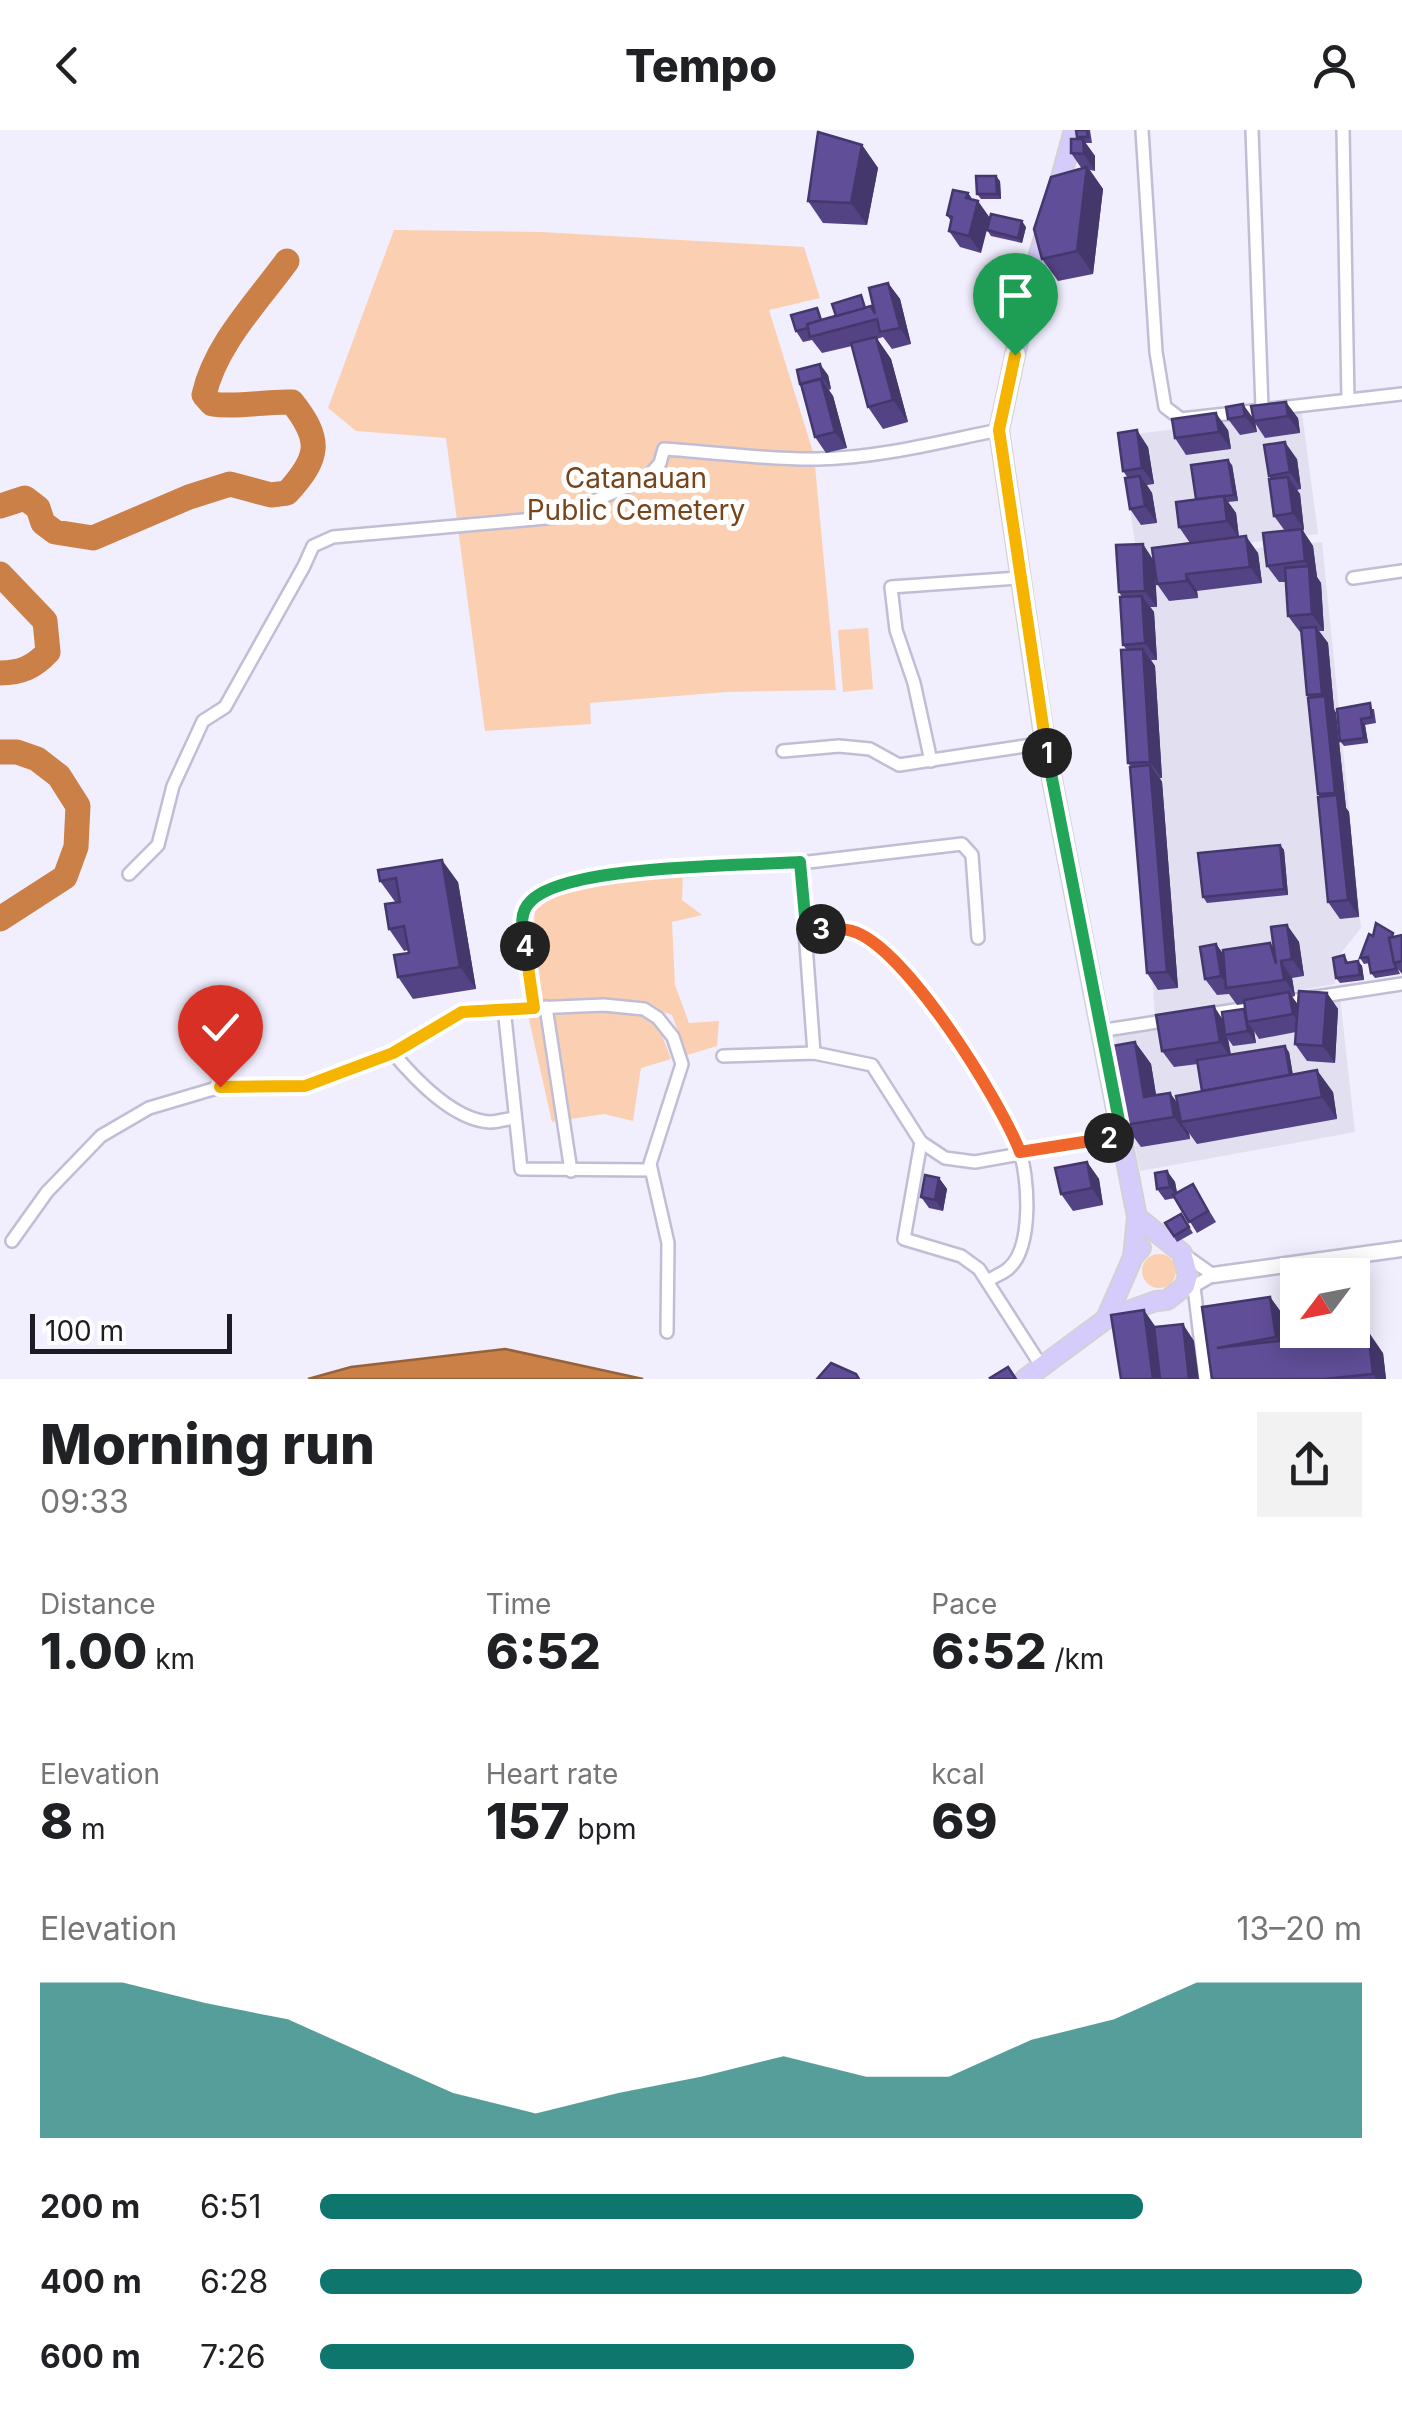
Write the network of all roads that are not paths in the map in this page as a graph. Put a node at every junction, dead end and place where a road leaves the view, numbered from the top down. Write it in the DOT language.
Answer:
graph roads {
  1 [pos="1074,130"];
  2 [pos="1142,130"];
  3 [pos="1252,130"];
  4 [pos="1343,130"];
  5 [pos="1402,394"];
  6 [pos="1348,400"];
  7 [pos="1262,408"];
  8 [pos="999,430"];
  9 [pos="1402,571"];
  10 [pos="1019,578"];
  11 [pos="1353,578"];
  12 [pos="1045,743"];
  13 [pos="783,751"];
  14 [pos="931,761"];
  15 [pos="800,862"];
  16 [pos="129,874"];
  17 [pos="806,928"];
  18 [pos="978,938"];
  19 [pos="1402,984"];
  20 [pos="540,1007"];
  21 [pos="504,1008"];
  22 [pos="1194,1016"];
  23 [pos="1175,1019"];
  24 [pos="1099,1031"];
  25 [pos="393,1053"];
  26 [pos="814,1053"];
  27 [pos="723,1056"];
  28 [pos="514,1118"];
  29 [pos="1122,1136"];
  30 [pos="921,1142"];
  31 [pos="1020,1152"];
  32 [pos="652,1170"];
  33 [pos="571,1171"];
  34 [pos="1136,1216"];
  35 [pos="12,1241"];
  36 [pos="1402,1249"];
  37 [pos="1178,1250"];
  38 [pos="1132,1263"];
  39 [pos="1213,1276"];
  40 [pos="989,1280"];
  41 [pos="1186,1290"];
  42 [pos="1156,1300"];
  43 [pos="1106,1320"];
  44 [pos="667,1332"];
  45 [pos="1042,1367"];
  46 [pos="1024,1379"];
  47 [pos="1206,1379"];
  1 -- 8 [label="main road"];
  2 -- 7 [label="street"];
  3 -- 7 [label="street"];
  4 -- 6 [label="street"];
  5 -- 6 [label="street"];
  6 -- 7 [label="street"];
  8 -- 10 [label="main road"];
  8 -- 16 [label="street"];
  9 -- 11 [label="street"];
  10 -- 12 [label="main road"];
  10 -- 14 [label="street"];
  12 -- 14 [label="street"];
  12 -- 24 [label="main road"];
  13 -- 14 [label="street"];
  15 -- 17 [label="street"];
  15 -- 18 [label="street"];
  15 -- 20 [label="street"];
  17 -- 26 [label="street"];
  17 -- 31 [label="street"];
  19 -- 22 [label="street"];
  20 -- 21 [label="street"];
  20 -- 32 [label="street"];
  20 -- 33 [label="street"];
  21 -- 25 [label="street"];
  21 -- 28 [label="street"];
  23 -- 24 [label="street"];
  24 -- 29 [label="main road"];
  25 -- 28 [label="street"];
  25 -- 35 [label="street"];
  26 -- 27 [label="street"];
  26 -- 30 [label="street"];
  28 -- 33 [label="street"];
  29 -- 31 [label="street"];
  29 -- 34 [label="main road"];
  30 -- 31 [label="street"];
  30 -- 40 [label="street"];
  31 -- 40 [label="street"];
  32 -- 33 [label="street"];
  32 -- 44 [label="street"];
  34 -- 37 [label="main road"];
  34 -- 38 [label="main road"];
  36 -- 39 [label="street"];
  37 -- 38 [label="main road"];
  37 -- 39 [label="street"];
  37 -- 41 [label="main road"];
  38 -- 42 [label="main road"];
  38 -- 43 [label="main road"];
  39 -- 41 [label="street"];
  40 -- 45 [label="street"];
  41 -- 42 [label="main road"];
  41 -- 47 [label="street"];
  42 -- 43 [label="main road"];
  43 -- 45 [label="main road"];
  45 -- 46 [label="main road"];
}
